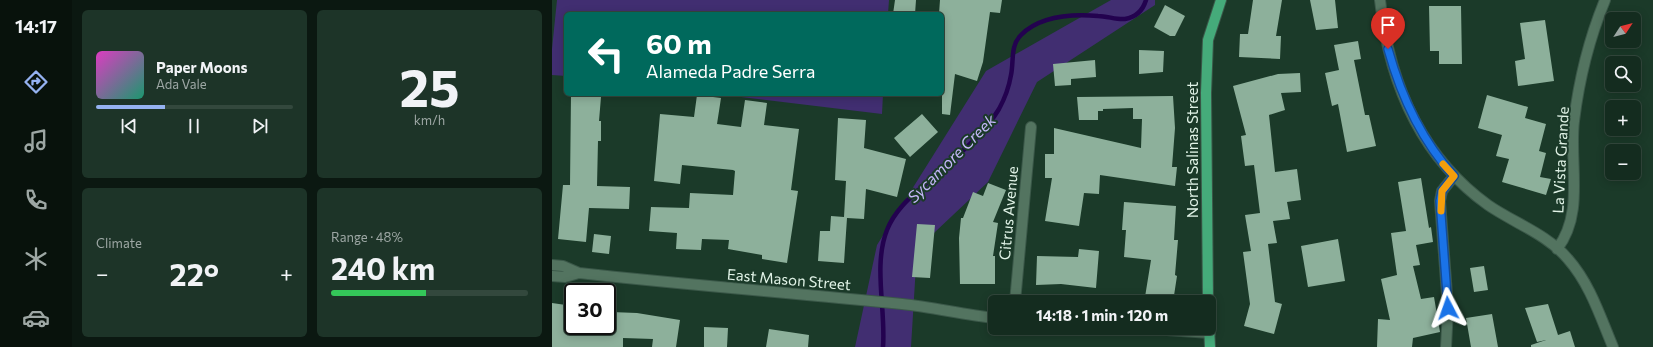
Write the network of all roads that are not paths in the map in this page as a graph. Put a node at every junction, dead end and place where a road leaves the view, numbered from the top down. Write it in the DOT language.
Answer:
graph roads {
  1 [pos="1221,0"];
  2 [pos="1380,0"];
  3 [pos="1605,0"];
  4 [pos="1031,127"];
  5 [pos="1454,176"];
  6 [pos="1557,249"];
  7 [pos="552,265"];
  8 [pos="579,273"];
  9 [pos="552,276"];
  10 [pos="1017,295"];
  11 [pos="1208,295"];
  12 [pos="988,317"];
  13 [pos="1209,335"];
  14 [pos="1210,347"];
  15 [pos="1446,347"];
  16 [pos="1613,347"];
  1 -- 11 [label="main road, North Salinas Street"];
  2 -- 5 [label="street"];
  3 -- 6 [label="street, La Vista Grande"];
  4 -- 10 [label="street, Citrus Avenue"];
  5 -- 6 [label="street"];
  5 -- 15 [label="street"];
  6 -- 16 [label="street"];
  7 -- 8 [label="street, East Mason Street"];
  8 -- 9 [label="street, East Mason Street"];
  8 -- 12 [label="street, East Mason Street"];
  13 -- 14 [label="main road"];
}
